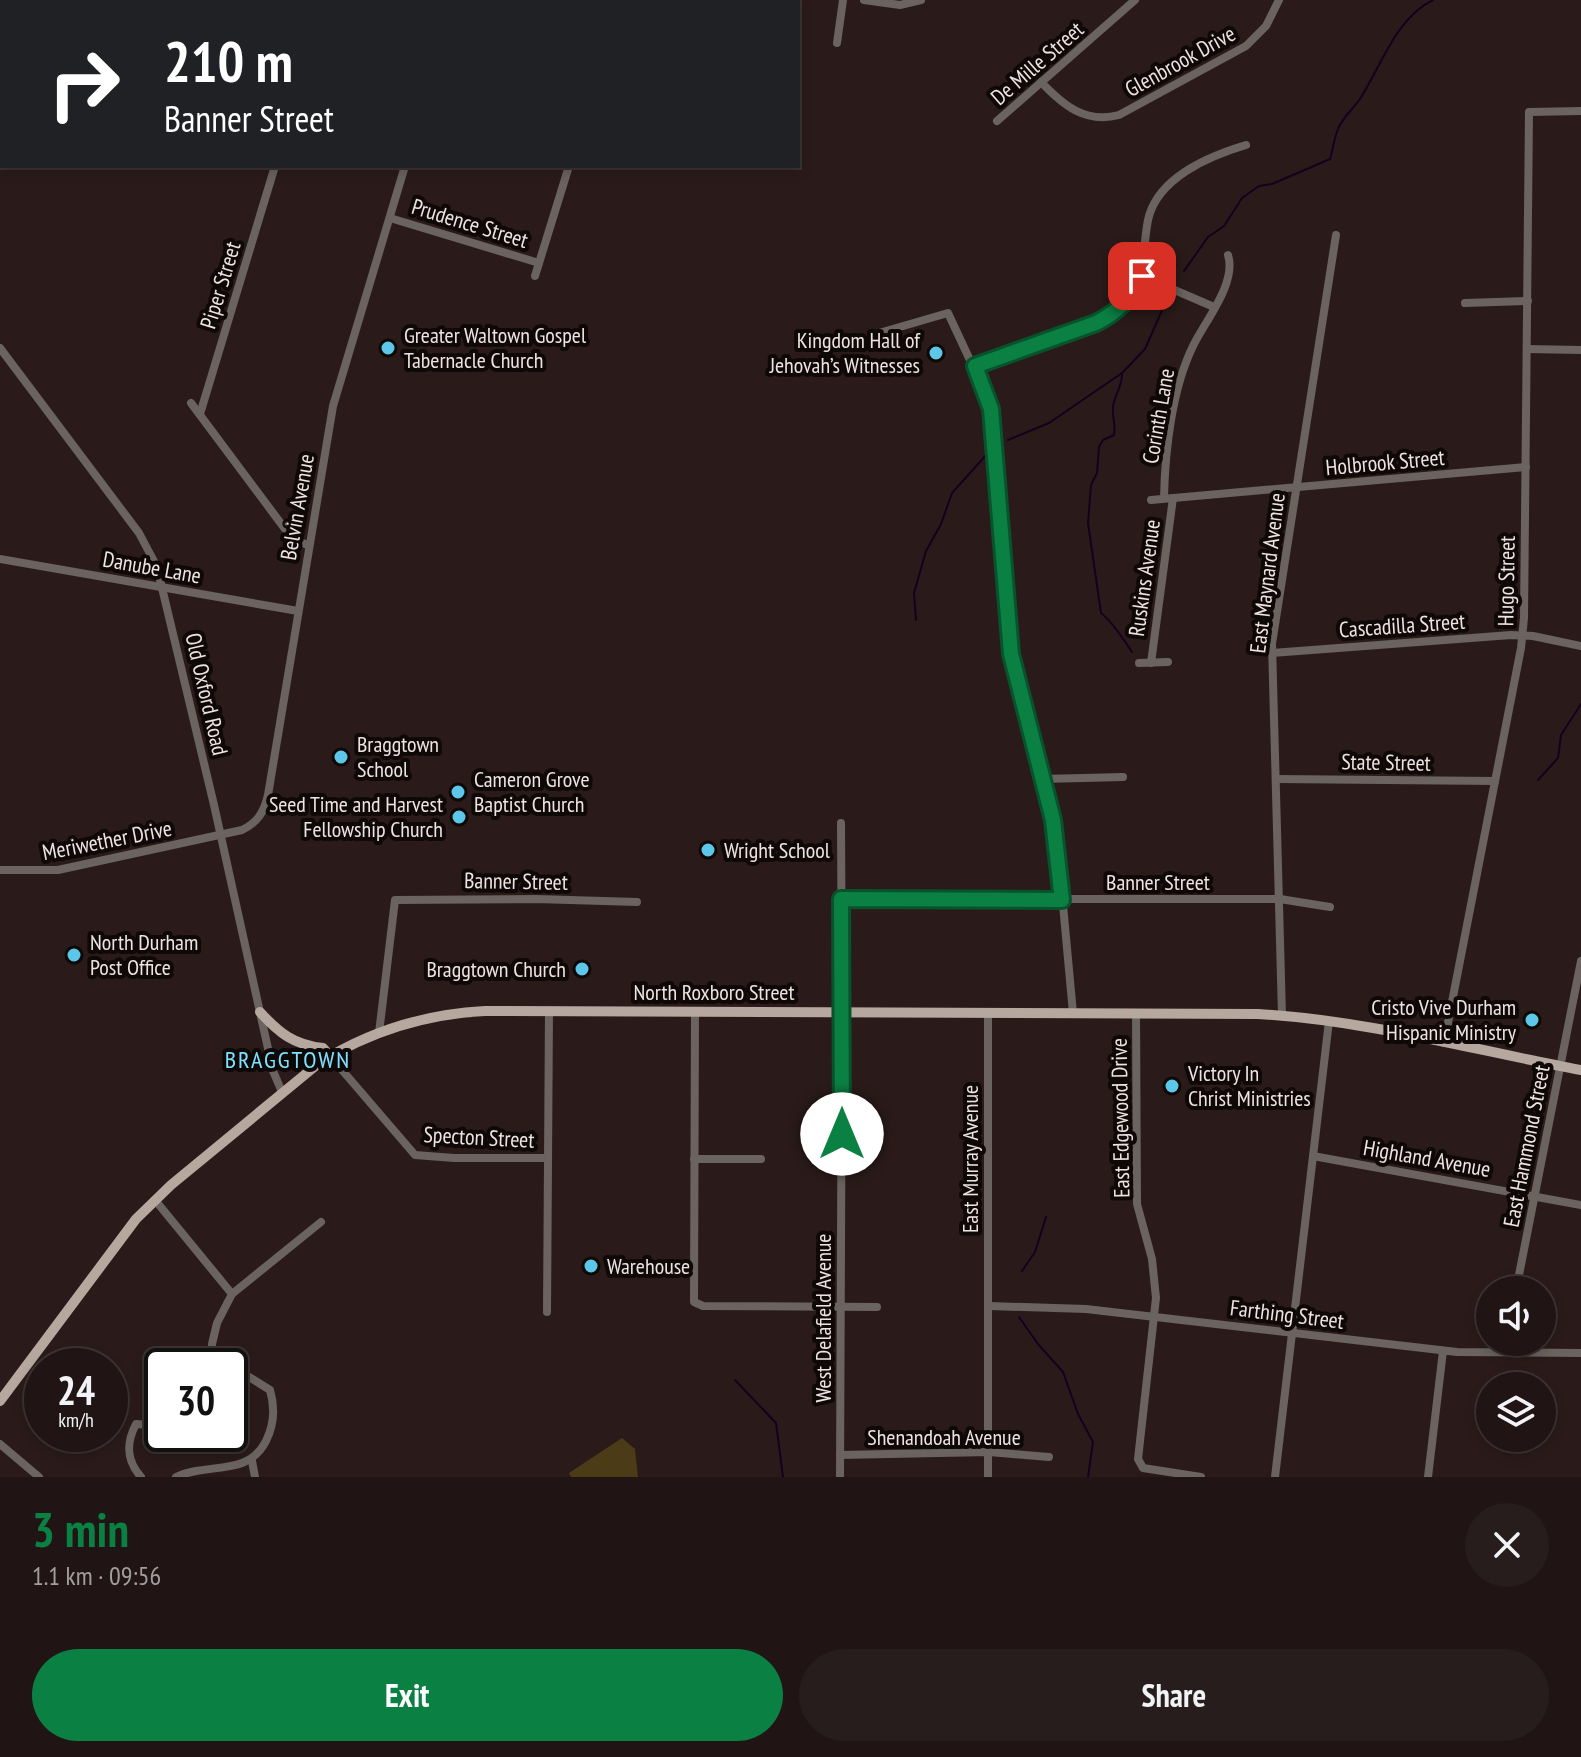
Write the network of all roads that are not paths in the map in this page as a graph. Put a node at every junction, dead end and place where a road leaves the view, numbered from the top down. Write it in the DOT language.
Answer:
graph roads {
  1 [pos="843,0"];
  2 [pos="864,0"];
  3 [pos="921,0"];
  4 [pos="1135,0"];
  5 [pos="1279,0"];
  6 [pos="837,43"];
  7 [pos="1041,82"];
  8 [pos="1581,111"];
  9 [pos="997,121"];
  10 [pos="1246,145"];
  11 [pos="274,168"];
  12 [pos="404,168"];
  13 [pos="568,168"];
  14 [pos="390,218"];
  15 [pos="1336,235"];
  16 [pos="1228,255"];
  17 [pos="539,263"];
  18 [pos="535,276"];
  19 [pos="1142,276"];
  20 [pos="1528,301"];
  21 [pos="1465,303"];
  22 [pos="1214,307"];
  23 [pos="879,333"];
  24 [pos="0,348"];
  25 [pos="1527,349"];
  26 [pos="1581,350"];
  27 [pos="975,366"];
  28 [pos="191,403"];
  29 [pos="200,414"];
  30 [pos="1526,467"];
  31 [pos="1296,489"];
  32 [pos="1169,498"];
  33 [pos="1151,500"];
  34 [pos="309,546"];
  35 [pos="0,559"];
  36 [pos="163,587"];
  37 [pos="298,611"];
  38 [pos="1522,636"];
  39 [pos="1581,646"];
  40 [pos="1272,653"];
  41 [pos="1168,662"];
  42 [pos="1139,663"];
  43 [pos="1151,663"];
  44 [pos="1123,777"];
  45 [pos="1042,779"];
  46 [pos="1276,779"];
  47 [pos="1495,781"];
  48 [pos="841,823"];
  49 [pos="221,835"];
  50 [pos="0,870"];
  51 [pos="841,899"];
  52 [pos="1280,899"];
  53 [pos="1062,900"];
  54 [pos="637,902"];
  55 [pos="1330,907"];
  56 [pos="1581,961"];
  57 [pos="549,1011"];
  58 [pos="260,1012"];
  59 [pos="695,1012"];
  60 [pos="842,1012"];
  61 [pos="988,1013"];
  62 [pos="1073,1013"];
  63 [pos="1136,1013"];
  64 [pos="1282,1015"];
  65 [pos="1329,1021"];
  66 [pos="379,1033"];
  67 [pos="1444,1043"];
  68 [pos="330,1056"];
  69 [pos="1560,1066"];
  70 [pos="1581,1070"];
  71 [pos="282,1092"];
  72 [pos="1313,1156"];
  73 [pos="547,1158"];
  74 [pos="694,1159"];
  75 [pos="761,1159"];
  76 [pos="1535,1196"];
  77 [pos="155,1200"];
  78 [pos="1581,1205"];
  79 [pos="321,1222"];
  80 [pos="1519,1276"];
  81 [pos="232,1294"];
  82 [pos="989,1306"];
  83 [pos="841,1307"];
  84 [pos="877,1307"];
  85 [pos="547,1312"];
  86 [pos="1154,1316"];
  87 [pos="1292,1333"];
  88 [pos="212,1348"];
  89 [pos="1443,1351"];
  90 [pos="1476,1352"];
  91 [pos="1556,1353"];
  92 [pos="1581,1353"];
  93 [pos="248,1376"];
  94 [pos="1,1398"];
  95 [pos="144,1425"];
  96 [pos="0,1444"];
  97 [pos="989,1452"];
  98 [pos="840,1455"];
  99 [pos="1049,1457"];
  100 [pos="252,1461"];
  101 [pos="39,1477"];
  102 [pos="141,1477"];
  103 [pos="176,1477"];
  104 [pos="255,1477"];
  105 [pos="840,1477"];
  106 [pos="988,1477"];
  107 [pos="1201,1477"];
  108 [pos="1275,1477"];
  109 [pos="1428,1477"];
  1 -- 6 [label="street"];
  2 -- 3 [label="street"];
  4 -- 7 [label="street, De Mille Street"];
  5 -- 7 [label="street, Glenbrook Drive"];
  7 -- 9 [label="street, De Mille Street"];
  8 -- 20 [label="street, Hugo Street"];
  10 -- 19 [label="street"];
  11 -- 29 [label="street, Piper Street"];
  12 -- 14 [label="street, Belvin Avenue"];
  13 -- 17 [label="street"];
  14 -- 17 [label="street, Prudence Street"];
  14 -- 34 [label="street, Belvin Avenue"];
  15 -- 31 [label="street, East Maynard Avenue"];
  16 -- 22 [label="street, Corinth Lane"];
  17 -- 18 [label="street"];
  19 -- 22 [label="street"];
  19 -- 27 [label="street"];
  20 -- 21 [label="street"];
  20 -- 25 [label="street, Hugo Street"];
  22 -- 32 [label="street, Corinth Lane"];
  23 -- 27 [label="street"];
  24 -- 36 [label="street, Old Oxford Road"];
  25 -- 26 [label="street"];
  25 -- 30 [label="street, Hugo Street"];
  27 -- 45 [label="street"];
  28 -- 29 [label="street"];
  29 -- 34 [label="street"];
  30 -- 31 [label="street, Holbrook Street"];
  30 -- 38 [label="street, Hugo Street"];
  31 -- 32 [label="street, Holbrook Street"];
  31 -- 40 [label="street, East Maynard Avenue"];
  32 -- 33 [label="street, Holbrook Street"];
  32 -- 43 [label="street, Ruskins Avenue"];
  34 -- 37 [label="street, Belvin Avenue"];
  35 -- 36 [label="street, Danube Lane"];
  36 -- 37 [label="street, Danube Lane"];
  36 -- 49 [label="street, Old Oxford Road"];
  37 -- 49 [label="street, Belvin Avenue"];
  38 -- 39 [label="street, Cascadilla Street"];
  38 -- 40 [label="street, Cascadilla Street"];
  38 -- 47 [label="street, Hugo Street"];
  40 -- 46 [label="street, East Maynard Avenue"];
  41 -- 43 [label="street"];
  42 -- 43 [label="street"];
  44 -- 45 [label="street"];
  45 -- 53 [label="street"];
  46 -- 47 [label="street, State Street"];
  46 -- 52 [label="street, East Maynard Avenue"];
  47 -- 67 [label="street, Hugo Street"];
  48 -- 51 [label="street, West Delafield Avenue"];
  49 -- 50 [label="street, Meriwether Drive"];
  49 -- 58 [label="street, Old Oxford Road"];
  51 -- 53 [label="street, Banner Street"];
  51 -- 60 [label="street, West Delafield Avenue"];
  52 -- 53 [label="street, Banner Street"];
  52 -- 55 [label="street, Banner Street"];
  52 -- 64 [label="street, East Maynard Avenue"];
  53 -- 62 [label="street"];
  54 -- 66 [label="street, Banner Street"];
  56 -- 69 [label="street, East Hammond Street"];
  57 -- 59 [label="main road, North Roxboro Street"];
  57 -- 66 [label="main road, North Roxboro Street"];
  57 -- 73 [label="street"];
  58 -- 68 [label="main road"];
  58 -- 71 [label="street, Old Oxford Road"];
  59 -- 60 [label="main road, North Roxboro Street"];
  59 -- 74 [label="street"];
  60 -- 61 [label="main road, North Roxboro Street"];
  60 -- 83 [label="street, West Delafield Avenue"];
  61 -- 62 [label="main road, North Roxboro Street"];
  61 -- 82 [label="street, East Murray Avenue"];
  62 -- 63 [label="main road, North Roxboro Street"];
  63 -- 64 [label="main road, North Roxboro Street"];
  63 -- 86 [label="street, East Edgewood Drive"];
  64 -- 65 [label="main road, North Roxboro Street"];
  65 -- 67 [label="main road, North Roxboro Street"];
  65 -- 72 [label="street"];
  66 -- 68 [label="main road, North Roxboro Street"];
  67 -- 69 [label="main road, North Roxboro Street"];
  68 -- 71 [label="main road, North Roxboro Street"];
  68 -- 73 [label="street, Specton Street"];
  69 -- 70 [label="main road, North Roxboro Street"];
  69 -- 76 [label="street, East Hammond Street"];
  71 -- 77 [label="main road, North Roxboro Street"];
  72 -- 76 [label="street, Highland Avenue"];
  72 -- 87 [label="street"];
  73 -- 85 [label="street"];
  74 -- 75 [label="street"];
  74 -- 83 [label="street"];
  76 -- 78 [label="street, Highland Avenue"];
  76 -- 80 [label="street, East Hammond Street"];
  77 -- 81 [label="street"];
  77 -- 94 [label="main road, North Roxboro Street"];
  79 -- 81 [label="street"];
  81 -- 88 [label="street"];
  82 -- 86 [label="street, Farthing Street"];
  82 -- 97 [label="street, East Murray Avenue"];
  83 -- 84 [label="street"];
  83 -- 98 [label="street, West Delafield Avenue"];
  86 -- 87 [label="street, Farthing Street"];
  86 -- 107 [label="street, East Edgewood Drive"];
  87 -- 89 [label="street, Farthing Street"];
  87 -- 108 [label="street"];
  89 -- 90 [label="street, Farthing Street"];
  89 -- 109 [label="street"];
  91 -- 92 [label="street, Farthing Street"];
  93 -- 100 [label="street"];
  95 -- 102 [label="street"];
  96 -- 101 [label="street"];
  97 -- 98 [label="street, Shenandoah Avenue"];
  97 -- 99 [label="street, Shenandoah Avenue"];
  97 -- 106 [label="street, East Murray Avenue"];
  98 -- 105 [label="street, West Delafield Avenue"];
  100 -- 103 [label="street"];
  100 -- 104 [label="street"];
}
